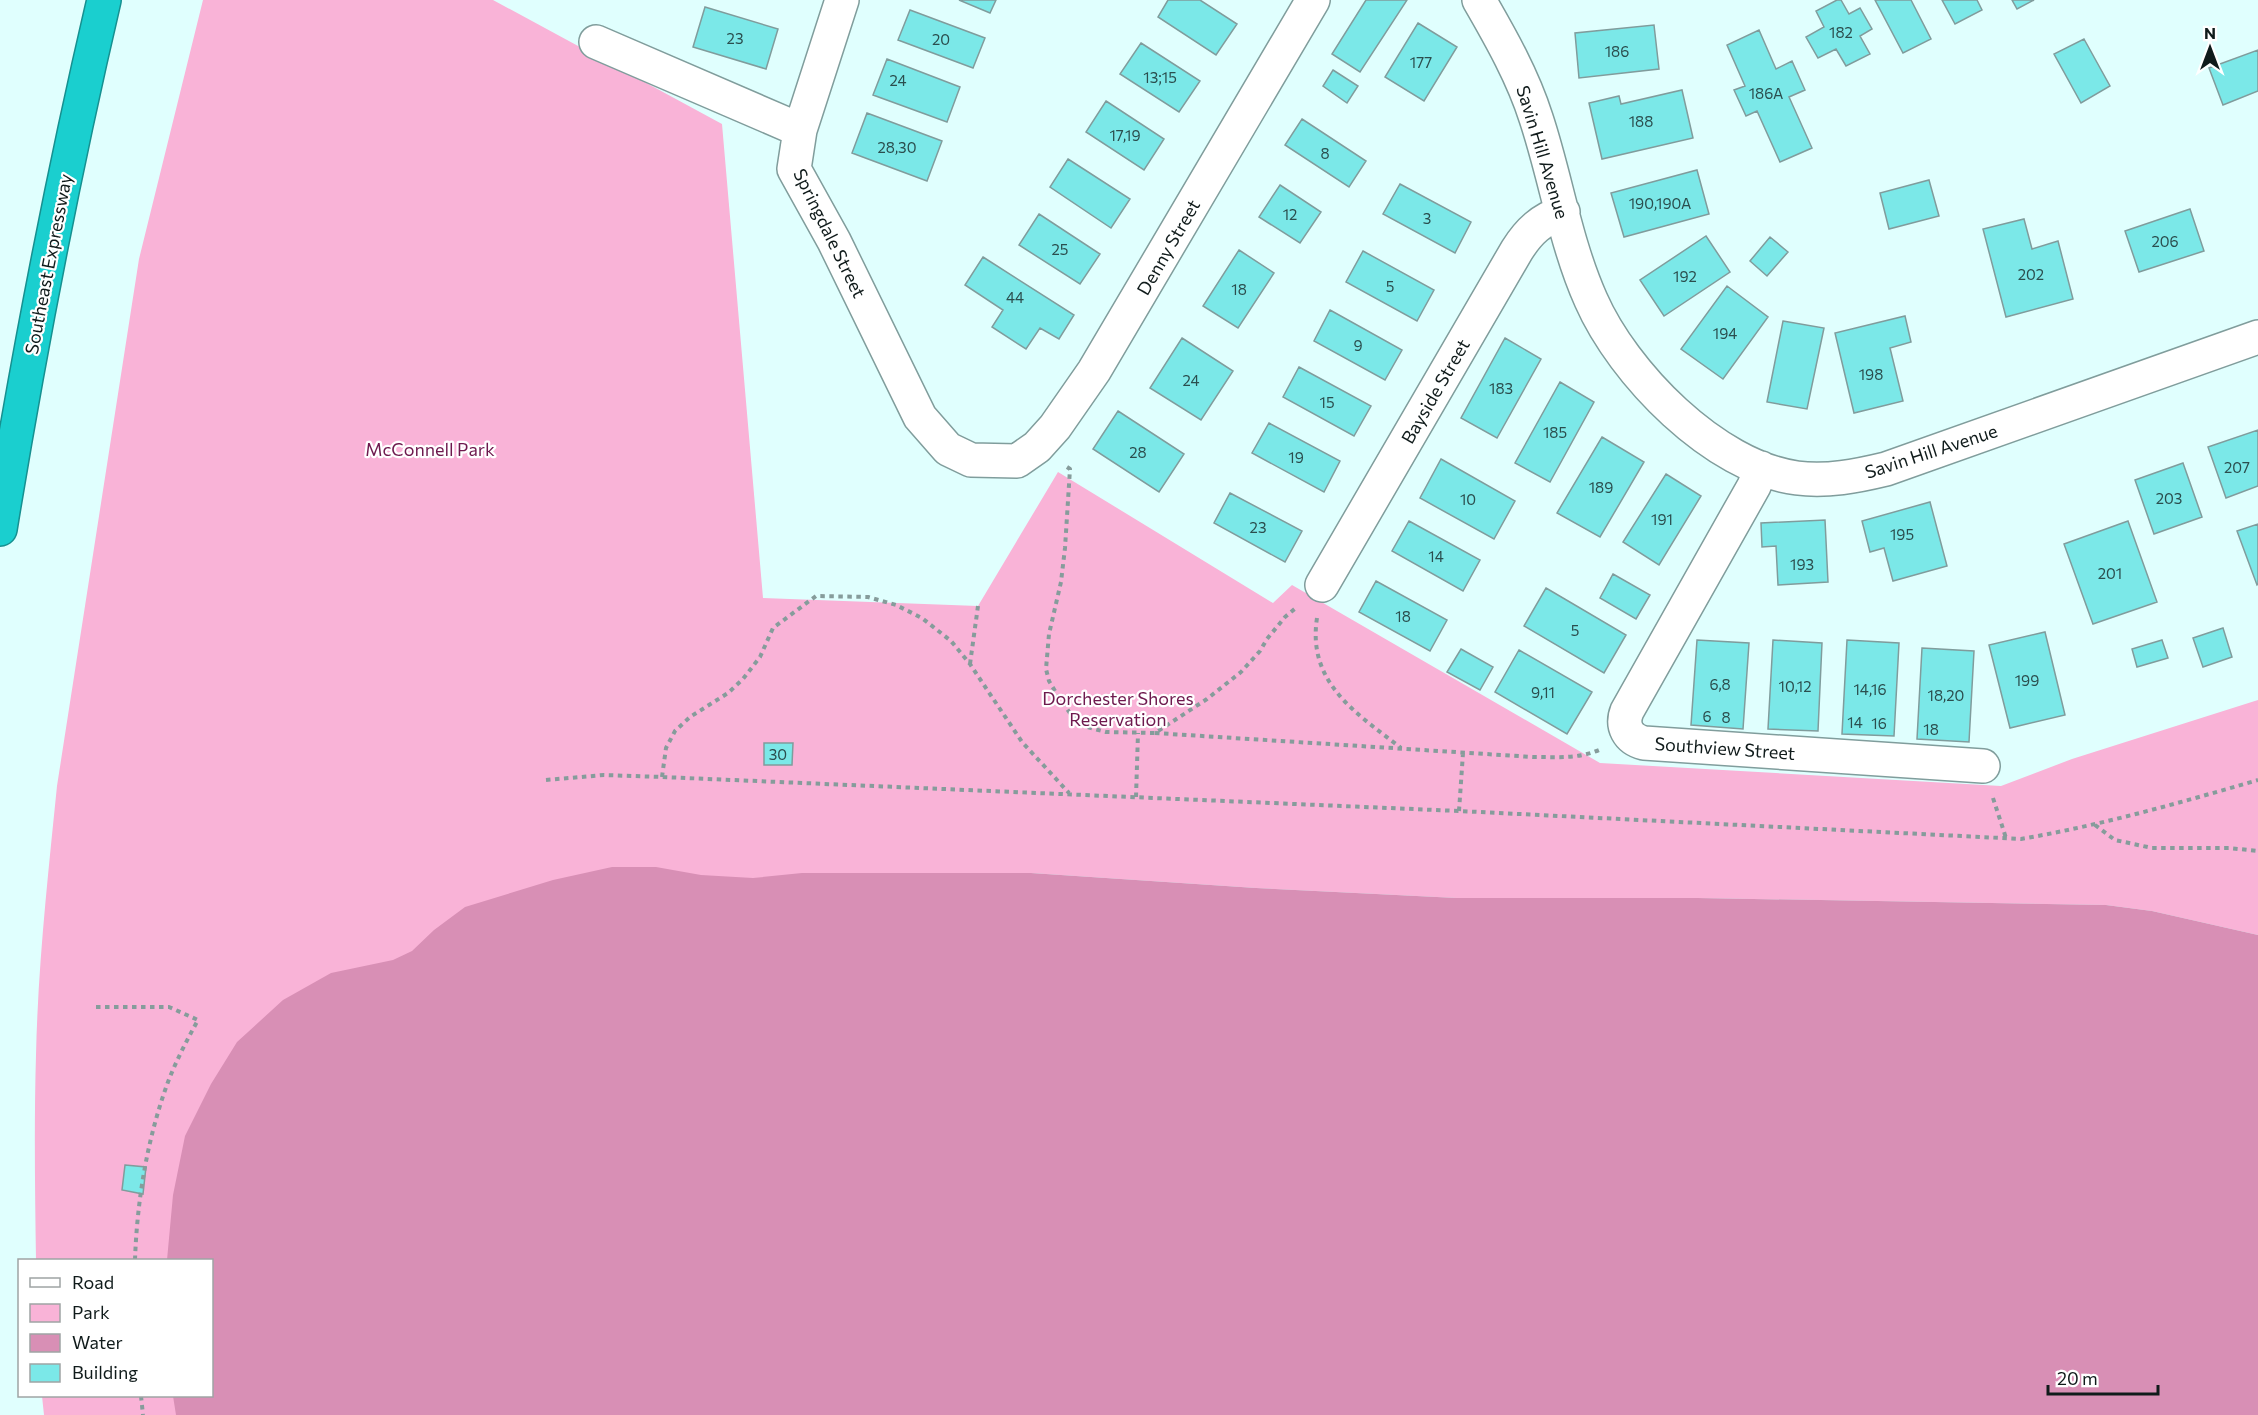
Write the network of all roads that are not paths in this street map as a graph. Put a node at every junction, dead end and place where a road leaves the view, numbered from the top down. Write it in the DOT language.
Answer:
graph roads {
  1 [pos="104,0"];
  2 [pos="842,0"];
  3 [pos="1313,0"];
  4 [pos="1479,0"];
  5 [pos="596,42"];
  6 [pos="800,130"];
  7 [pos="1563,213"];
  8 [pos="2258,337"];
  9 [pos="995,461"];
  10 [pos="1761,468"];
  11 [pos="0,529"];
  12 [pos="1322,585"];
  13 [pos="1983,766"];
  1 -- 11 [label="highway, Southeast Expressway"];
  2 -- 6 [label="street, Springdale Street"];
  3 -- 9 [label="street, Denny Street"];
  4 -- 7 [label="street, Savin Hill Avenue"];
  5 -- 6 [label="street"];
  6 -- 9 [label="street, Springdale Street"];
  7 -- 10 [label="street, Savin Hill Avenue"];
  7 -- 12 [label="street, Bayside Street"];
  8 -- 10 [label="street, Savin Hill Avenue"];
  10 -- 13 [label="street, Southview Street"];
}
